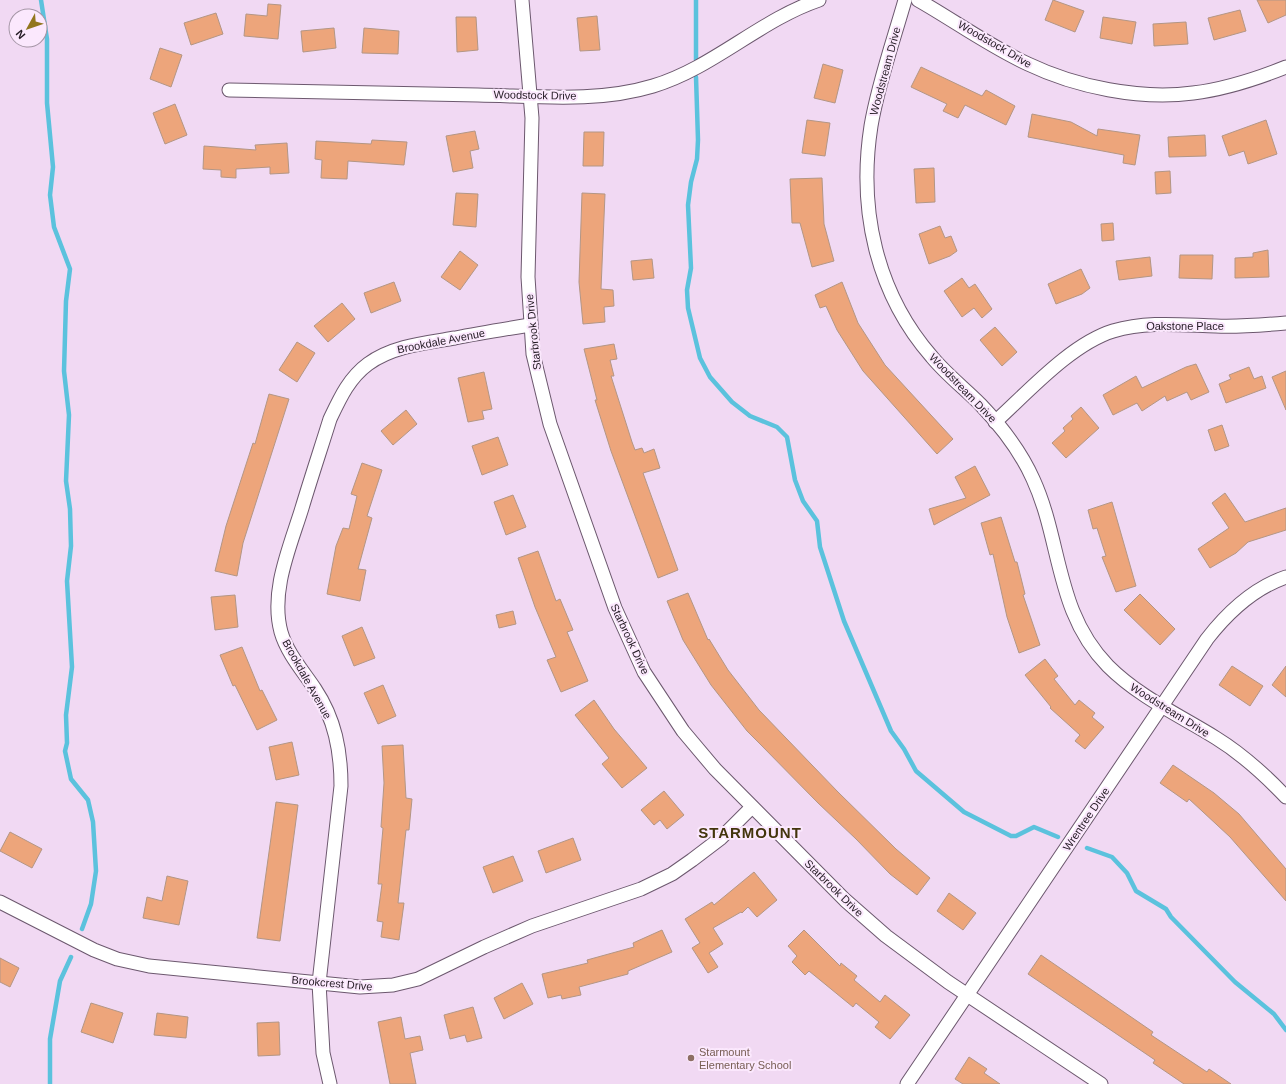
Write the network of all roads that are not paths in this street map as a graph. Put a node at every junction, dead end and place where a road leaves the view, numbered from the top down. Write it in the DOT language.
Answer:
graph roads {
  1 [pos="522,0"];
  2 [pos="819,0"];
  3 [pos="905,0"];
  4 [pos="918,0"];
  5 [pos="1286,67"];
  6 [pos="229,90"];
  7 [pos="531,96"];
  8 [pos="1286,323"];
  9 [pos="530,324"];
  10 [pos="995,422"];
  11 [pos="1286,577"];
  12 [pos="1162,706"];
  13 [pos="1286,797"];
  14 [pos="752,807"];
  15 [pos="0,902"];
  16 [pos="319,983"];
  17 [pos="968,994"];
  18 [pos="330,1084"];
  19 [pos="907,1084"];
  20 [pos="1101,1084"];
  1 -- 7 [label="street, Starbrook Drive"];
  2 -- 7 [label="street, Woodstock Drive"];
  3 -- 10 [label="street, Woodstream Drive"];
  4 -- 5 [label="street, Woodstock Drive"];
  6 -- 7 [label="street, Woodstock Drive"];
  7 -- 9 [label="street, Starbrook Drive"];
  8 -- 10 [label="street, Oakstone Place"];
  9 -- 14 [label="street, Starbrook Drive"];
  9 -- 16 [label="street, Brookdale Avenue"];
  10 -- 12 [label="street, Woodstream Drive"];
  11 -- 12 [label="street, Wrentree Drive"];
  12 -- 13 [label="street, Woodstream Drive"];
  12 -- 17 [label="street, Wrentree Drive"];
  14 -- 16 [label="street, Brookcrest Drive"];
  14 -- 17 [label="street, Starbrook Drive"];
  15 -- 16 [label="street, Brookcrest Drive"];
  16 -- 18 [label="street, Brookdale Avenue"];
  17 -- 19 [label="street, Wrentree Drive"];
  17 -- 20 [label="street, Starbrook Drive"];
}
